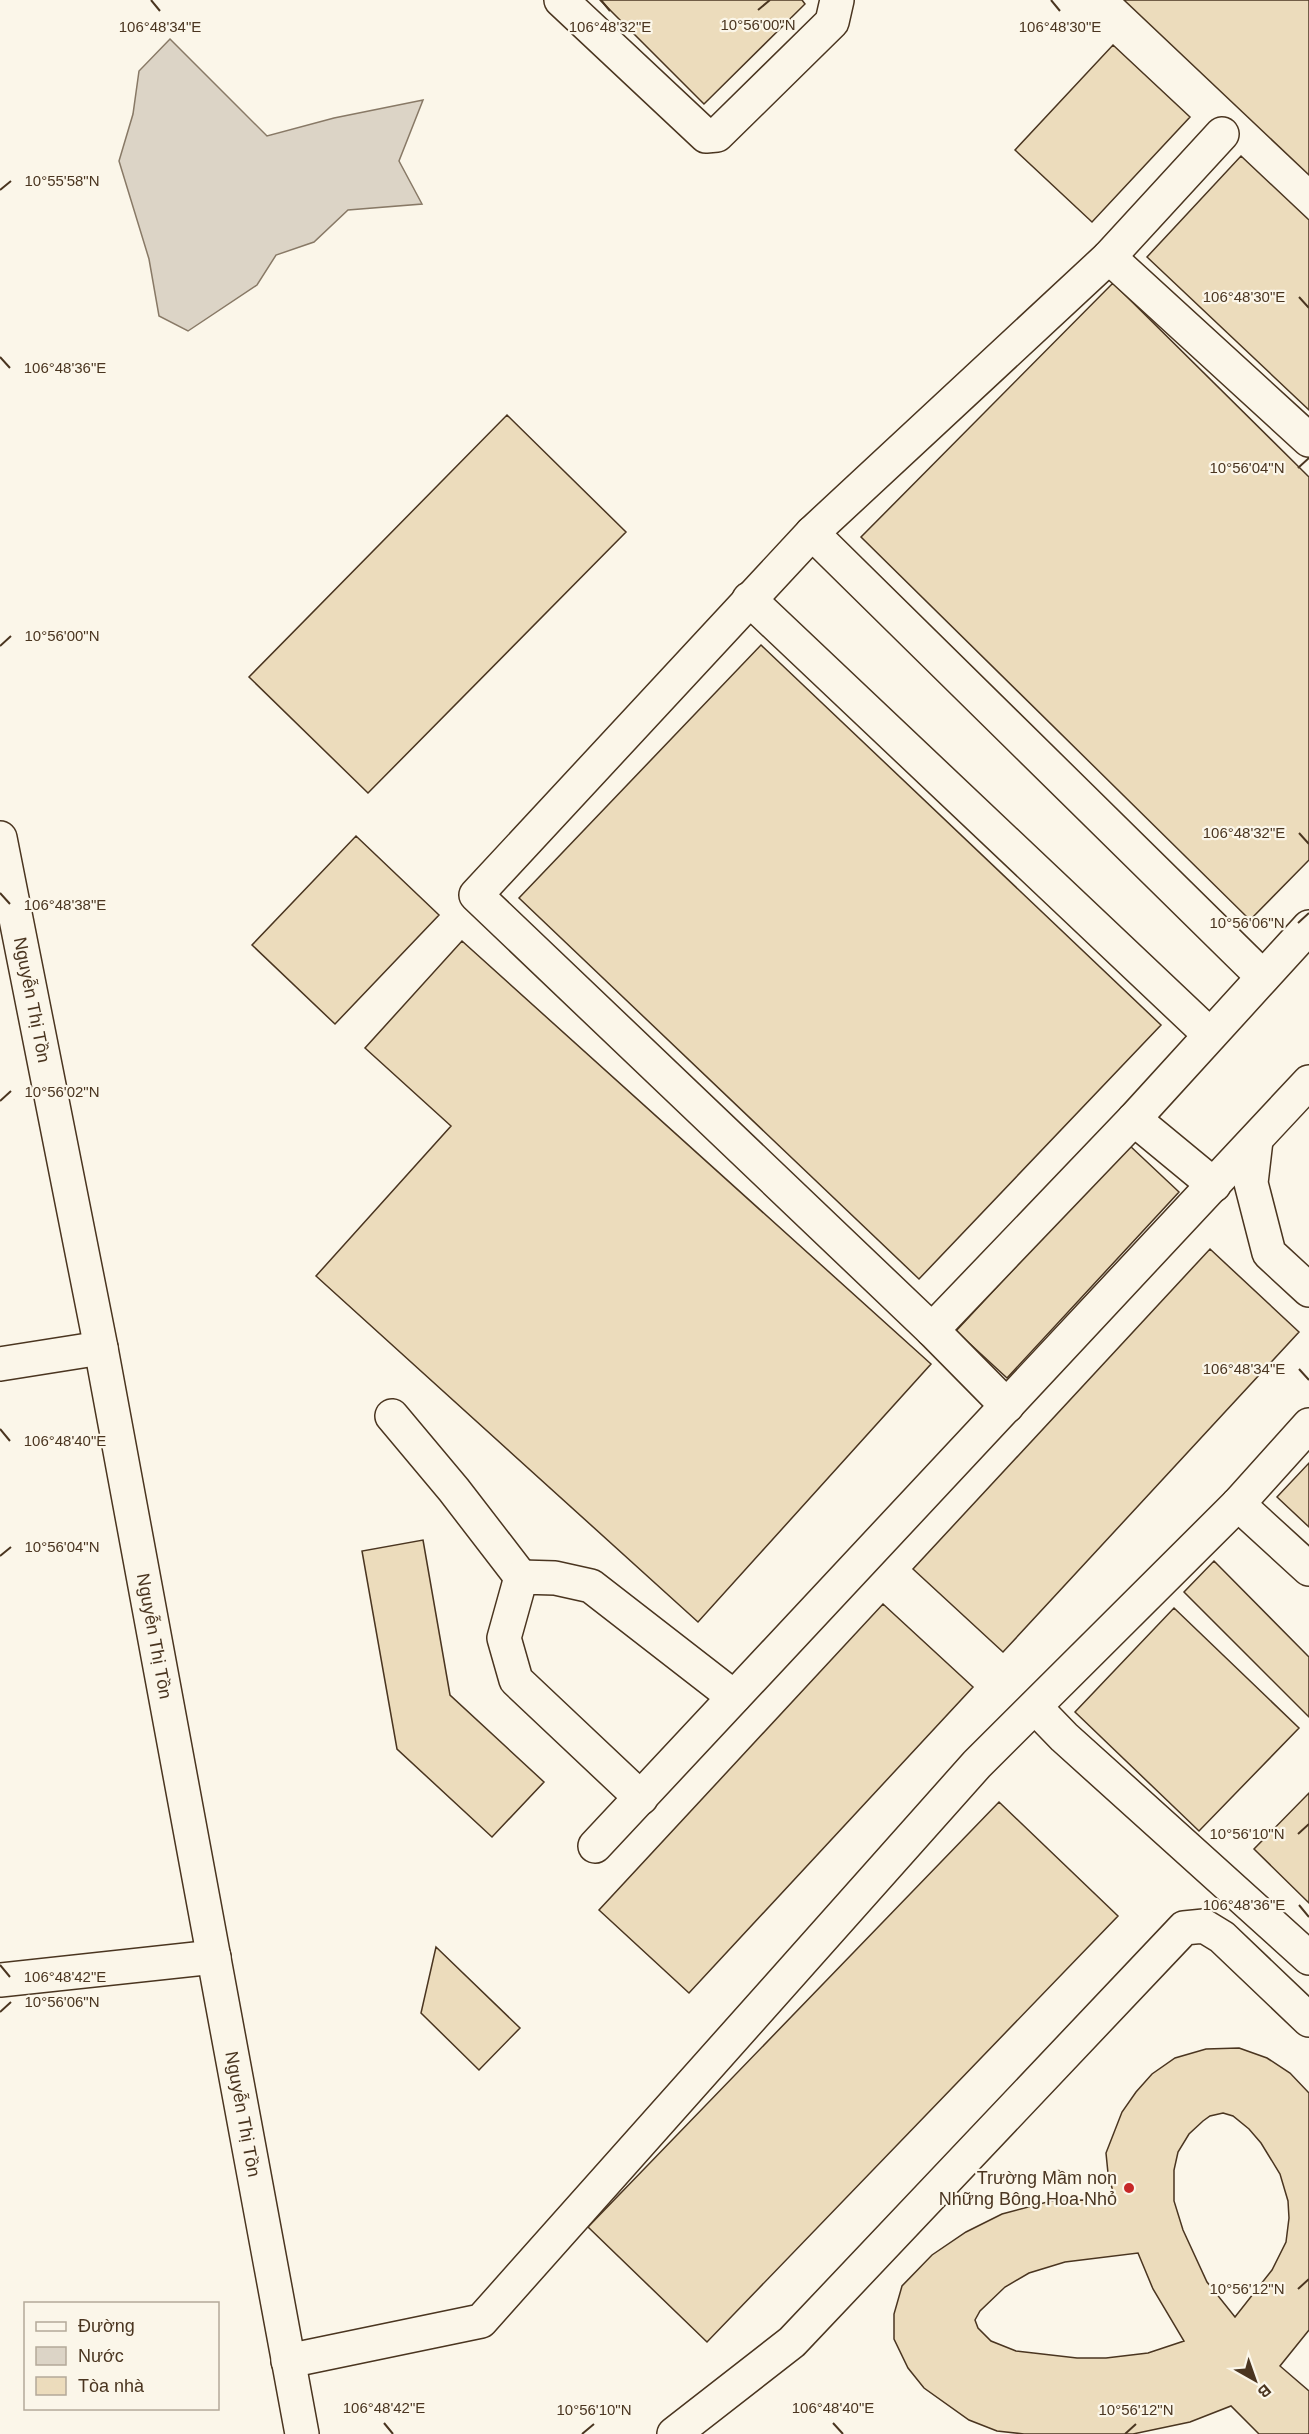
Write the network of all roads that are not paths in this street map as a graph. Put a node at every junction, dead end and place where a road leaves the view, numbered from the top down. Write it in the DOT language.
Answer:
graph roads {
  1 [pos="561,0"];
  2 [pos="837,0"];
  3 [pos="1222,134"];
  4 [pos="1109,257"];
  5 [pos="1309,440"];
  6 [pos="813,532"];
  7 [pos="749,599"];
  8 [pos="0,838"];
  9 [pos="1309,927"];
  10 [pos="1263,977"];
  11 [pos="1210,1035"];
  12 [pos="1309,1082"];
  13 [pos="1134,1119"];
  14 [pos="1256,1140"];
  15 [pos="1214,1185"];
  16 [pos="1309,1290"];
  17 [pos="932,1330"];
  18 [pos="101,1348"];
  19 [pos="0,1364"];
  20 [pos="1007,1406"];
  21 [pos="392,1416"];
  22 [pos="1309,1425"];
  23 [pos="1238,1503"];
  24 [pos="1309,1569"];
  25 [pos="520,1577"];
  26 [pos="734,1697"];
  27 [pos="1035,1707"];
  28 [pos="641,1798"];
  29 [pos="595,1846"];
  30 [pos="214,1957"];
  31 [pos="1309,1958"];
  32 [pos="0,1980"];
  33 [pos="1309,2020"];
  34 [pos="288,2361"];
  35 [pos="302,2434"];
  36 [pos="674,2434"];
  1 -- 2 [label="street"];
  3 -- 4 [label="street"];
  4 -- 5 [label="street"];
  4 -- 6 [label="street"];
  6 -- 7 [label="street"];
  6 -- 10 [label="street"];
  7 -- 11 [label="street"];
  7 -- 17 [label="street"];
  8 -- 18 [label="street, Nguyễn Thị Tồn"];
  9 -- 10 [label="street"];
  10 -- 11 [label="street"];
  11 -- 13 [label="street"];
  12 -- 14 [label="street"];
  13 -- 15 [label="street"];
  13 -- 17 [label="street"];
  14 -- 15 [label="street"];
  14 -- 16 [label="street"];
  15 -- 20 [label="street"];
  17 -- 20 [label="street"];
  18 -- 19 [label="street"];
  18 -- 30 [label="street, Nguyễn Thị Tồn"];
  20 -- 26 [label="street"];
  21 -- 25 [label="street"];
  22 -- 23 [label="street"];
  23 -- 24 [label="street"];
  23 -- 27 [label="street"];
  25 -- 26 [label="street"];
  25 -- 28 [label="street"];
  26 -- 28 [label="street"];
  27 -- 31 [label="street"];
  27 -- 34 [label="street"];
  28 -- 29 [label="street"];
  30 -- 32 [label="street"];
  30 -- 34 [label="street, Nguyễn Thị Tồn"];
  33 -- 36 [label="street"];
  34 -- 35 [label="street, Nguyễn Thị Tồn"];
}
